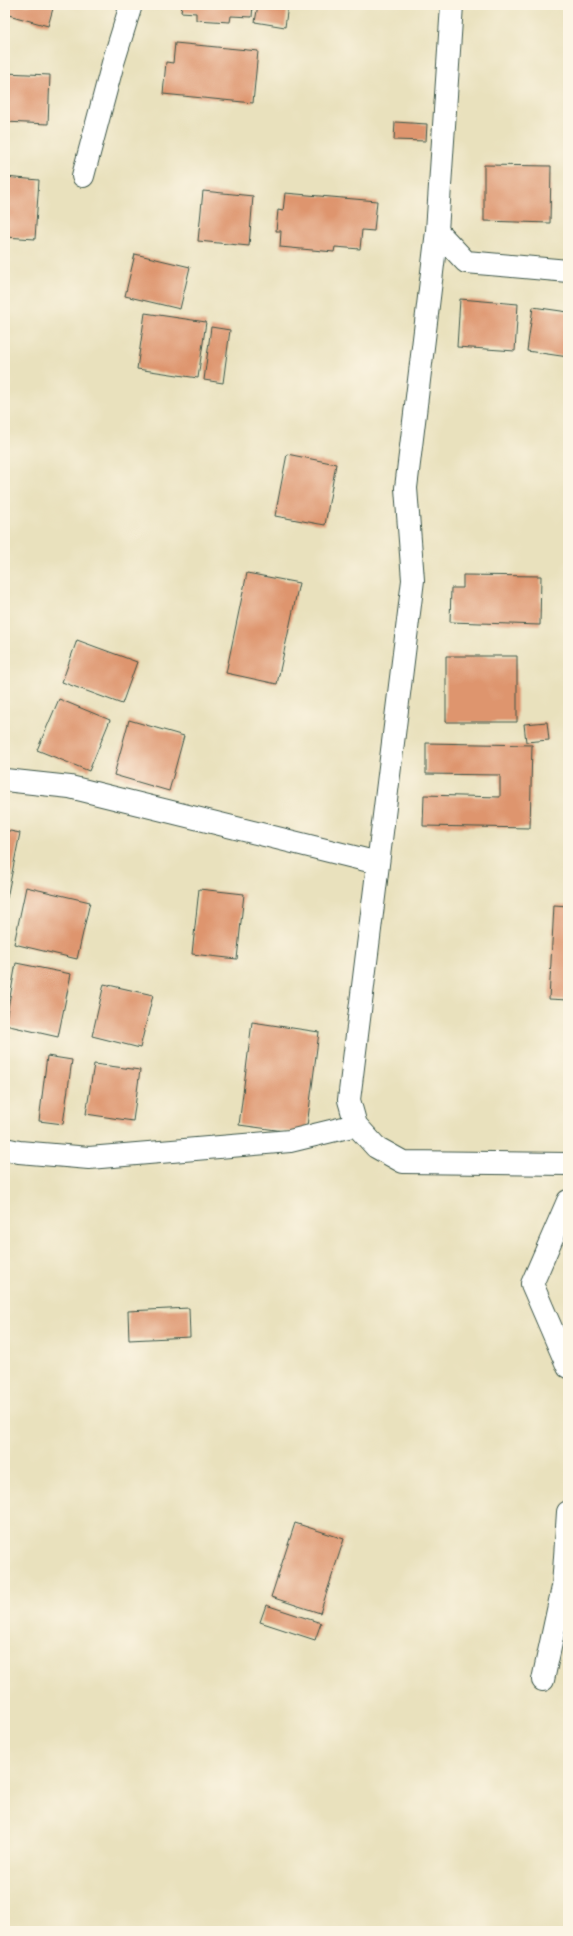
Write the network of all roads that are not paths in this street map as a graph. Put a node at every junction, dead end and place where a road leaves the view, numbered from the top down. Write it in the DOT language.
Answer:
graph roads {
  1 [pos="131,5"];
  2 [pos="452,5"];
  3 [pos="83,176"];
  4 [pos="436,231"];
  5 [pos="568,271"];
  6 [pos="5,780"];
  7 [pos="378,862"];
  8 [pos="356,1125"];
  9 [pos="5,1149"];
  10 [pos="568,1164"];
  11 [pos="568,1201"];
  12 [pos="568,1367"];
  13 [pos="568,1512"];
  14 [pos="543,1680"];
  1 -- 3 [label="street"];
  2 -- 4 [label="street"];
  4 -- 5 [label="street"];
  4 -- 7 [label="street"];
  6 -- 7 [label="street"];
  7 -- 8 [label="street"];
  8 -- 9 [label="street"];
  8 -- 10 [label="street"];
  11 -- 12 [label="street"];
  13 -- 14 [label="street"];
}
